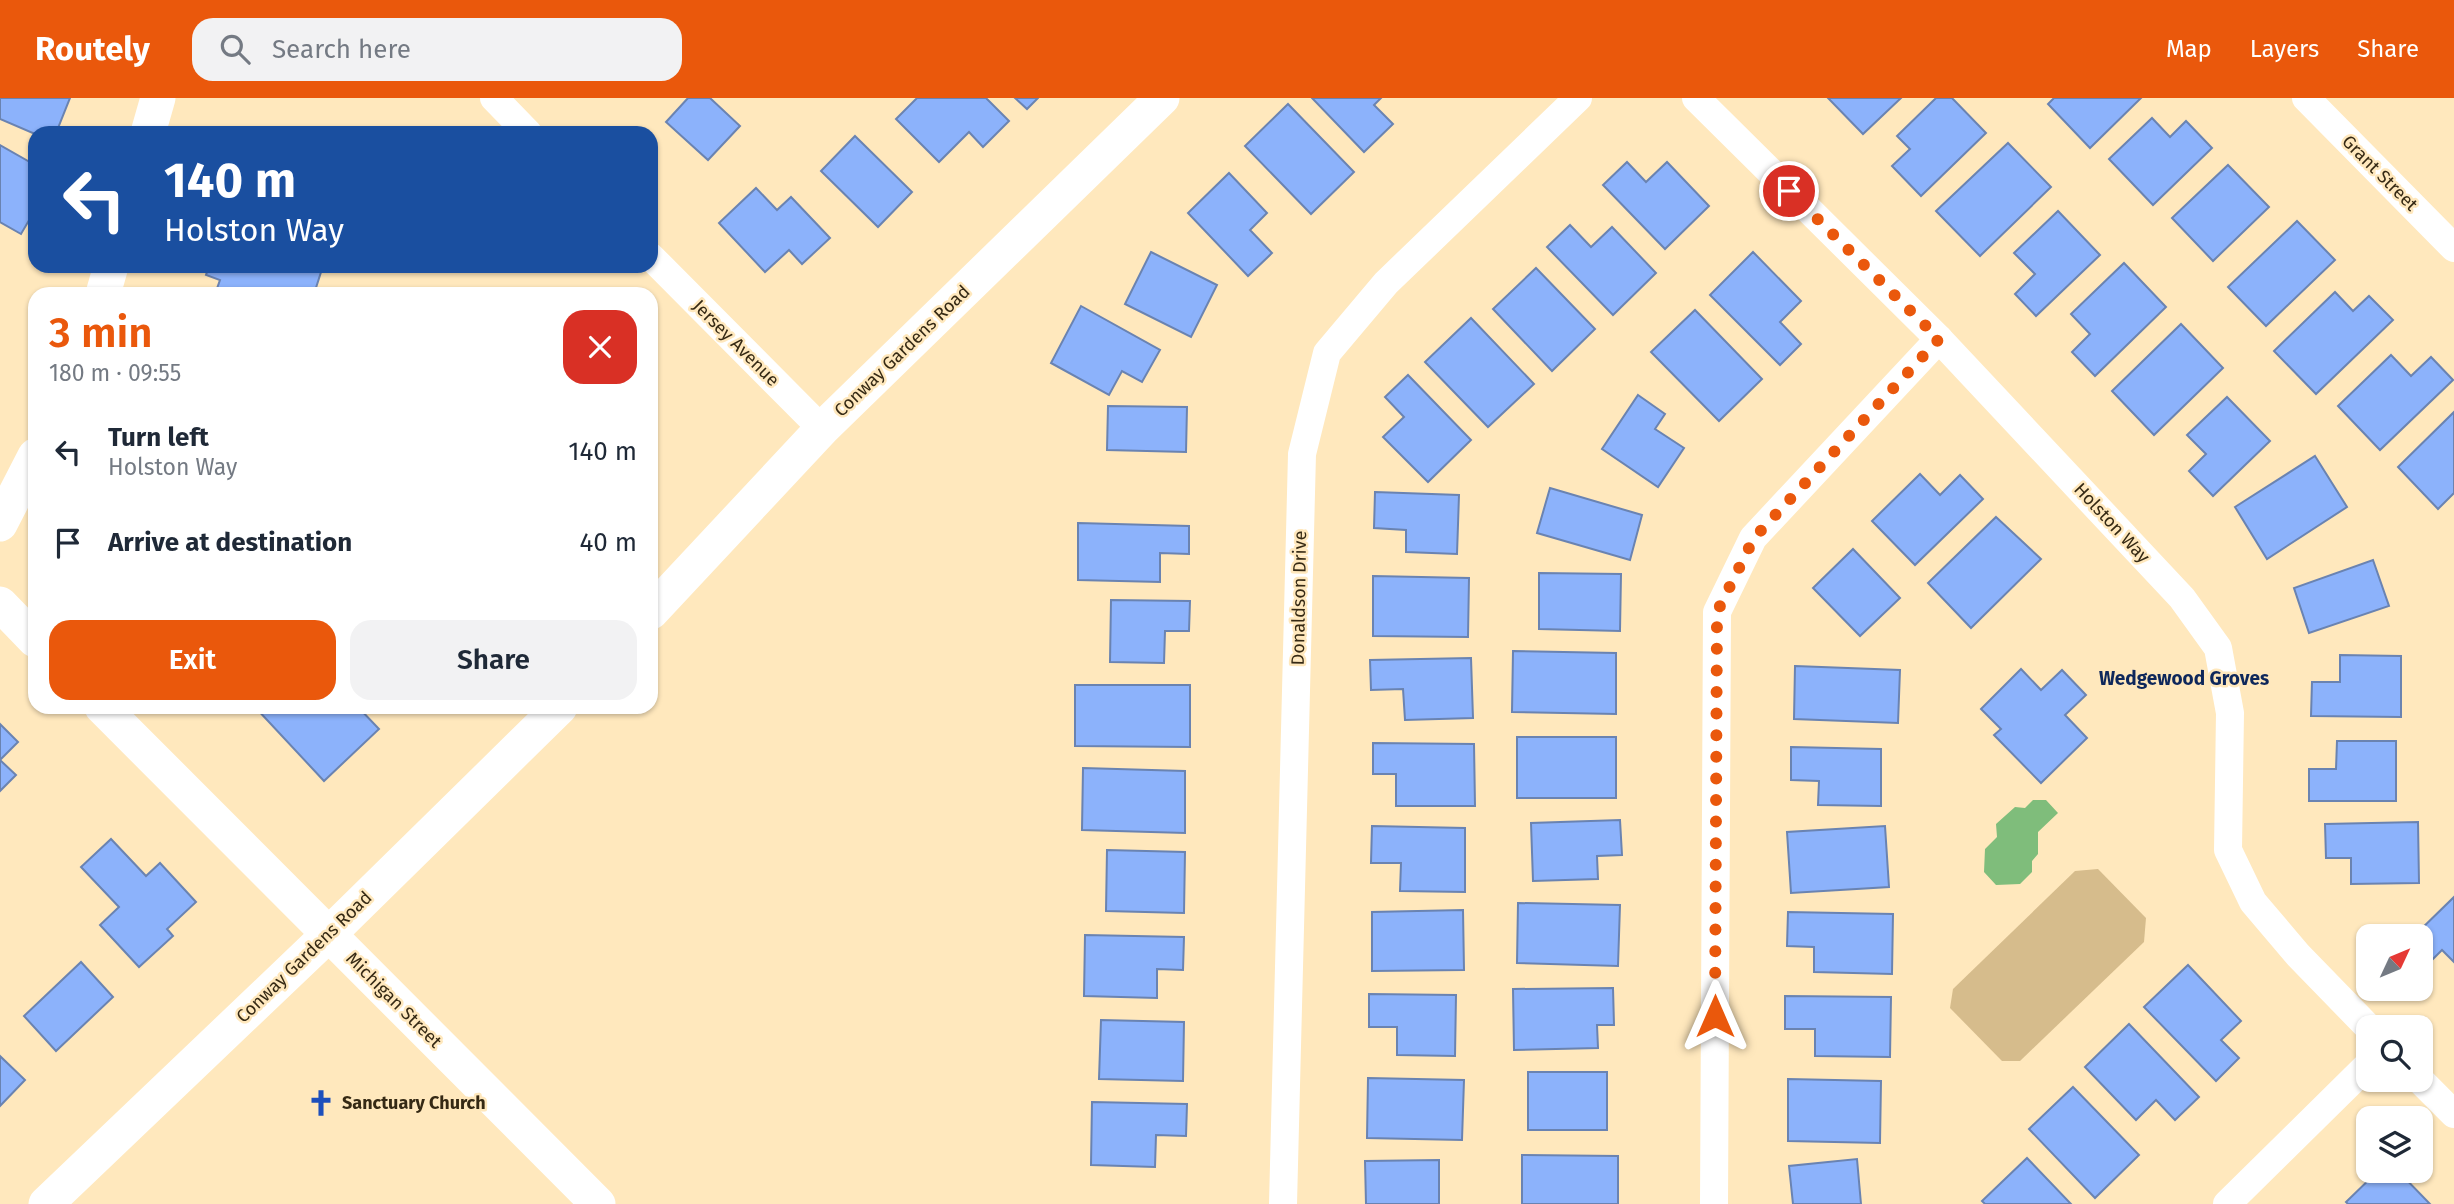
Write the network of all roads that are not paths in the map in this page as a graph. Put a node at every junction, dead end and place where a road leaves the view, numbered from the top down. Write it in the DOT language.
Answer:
graph roads {
  1 [pos="158,98"];
  2 [pos="494,98"];
  3 [pos="1162,98"];
  4 [pos="1578,98"];
  5 [pos="1696,98"];
  6 [pos="2306,98"];
  7 [pos="150,126"];
  8 [pos="521,126"];
  9 [pos="2454,248"];
  10 [pos="658,264"];
  11 [pos="1939,339"];
  12 [pos="822,429"];
  13 [pos="28,470"];
  14 [pos="0,524"];
  15 [pos="0,604"];
  16 [pos="658,605"];
  17 [pos="28,633"];
  18 [pos="109,714"];
  19 [pos="553,714"];
  20 [pos="328,934"];
  21 [pos="2356,1015"];
  22 [pos="2356,1077"];
  23 [pos="2432,1092"];
  24 [pos="2454,1114"];
  25 [pos="46,1204"];
  26 [pos="598,1204"];
  27 [pos="1283,1204"];
  28 [pos="1714,1204"];
  29 [pos="2227,1204"];
  1 -- 7 [label="street"];
  2 -- 8 [label="street"];
  3 -- 12 [label="street, Conway Gardens Road"];
  4 -- 27 [label="street, Donaldson Drive"];
  5 -- 11 [label="street, Holston Way"];
  6 -- 9 [label="street, Grant Street"];
  10 -- 12 [label="street, Jersey Avenue"];
  11 -- 21 [label="street, Holston Way"];
  11 -- 28 [label="street"];
  12 -- 16 [label="street, Conway Gardens Road"];
  13 -- 14 [label="street"];
  15 -- 17 [label="street"];
  18 -- 20 [label="street, Michigan Street"];
  19 -- 20 [label="street, Conway Gardens Road"];
  20 -- 25 [label="street, Conway Gardens Road"];
  20 -- 26 [label="street, Michigan Street"];
  22 -- 29 [label="street"];
  23 -- 24 [label="street"];
}
